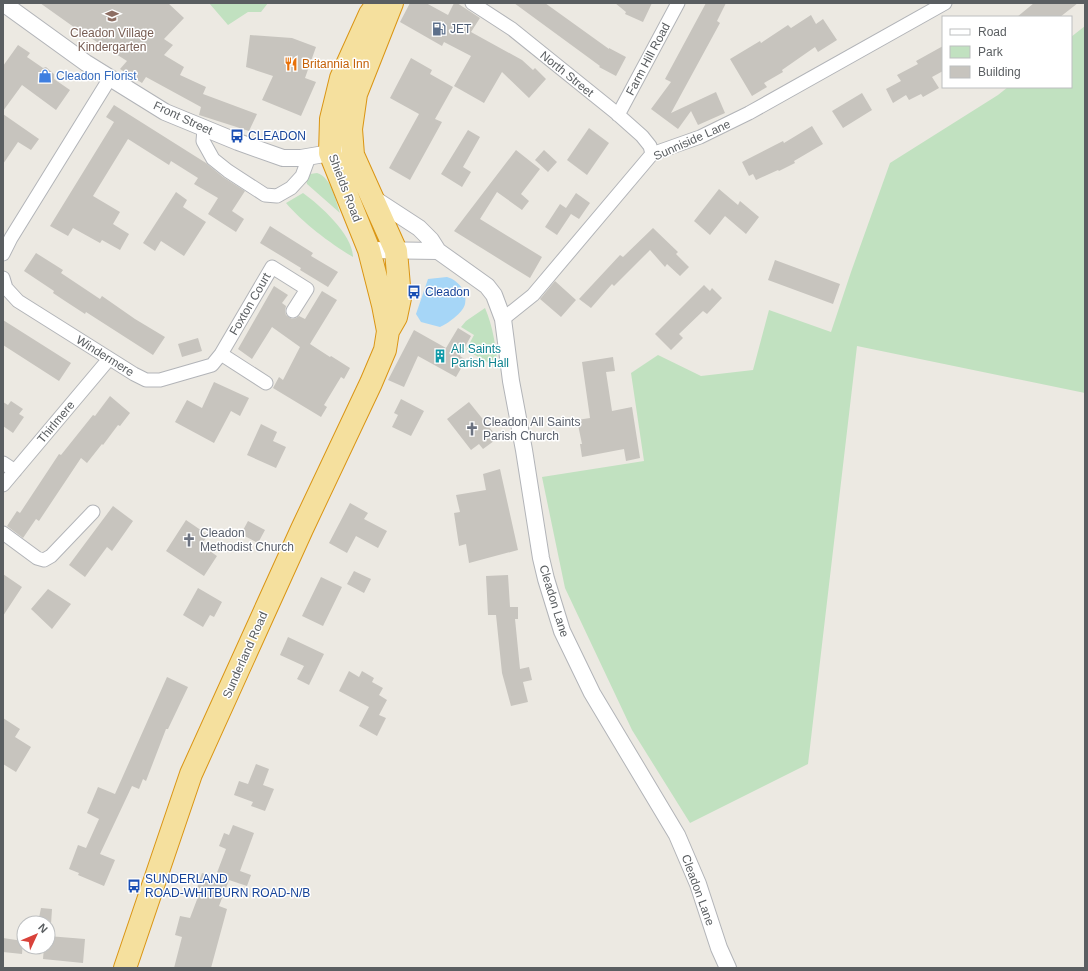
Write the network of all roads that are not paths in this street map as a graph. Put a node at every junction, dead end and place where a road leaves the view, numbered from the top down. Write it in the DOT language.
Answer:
graph roads {
  1 [pos="378,3"];
  2 [pos="392,3"];
  3 [pos="472,3"];
  4 [pos="678,3"];
  5 [pos="945,3"];
  6 [pos="8,7"];
  7 [pos="110,78"];
  8 [pos="618,115"];
  9 [pos="204,129"];
  10 [pos="652,154"];
  11 [pos="319,155"];
  12 [pos="353,155"];
  13 [pos="371,197"];
  14 [pos="369,250"];
  15 [pos="396,251"];
  16 [pos="438,251"];
  17 [pos="3,254"];
  18 [pos="3,278"];
  19 [pos="293,311"];
  20 [pos="503,319"];
  21 [pos="387,340"];
  22 [pos="221,354"];
  23 [pos="109,359"];
  24 [pos="266,383"];
  25 [pos="3,464"];
  26 [pos="15,471"];
  27 [pos="3,486"];
  28 [pos="93,512"];
  29 [pos="3,533"];
  30 [pos="125,968"];
  31 [pos="728,968"];
  1 -- 11 [label="highway, Shields Road"];
  2 -- 12 [label="highway, Shields Road"];
  3 -- 8 [label="street, North Street"];
  4 -- 8 [label="street, Farm Hill Road"];
  5 -- 10 [label="street, Sunniside Lane"];
  6 -- 7 [label="street, Front Street"];
  7 -- 9 [label="street, Front Street"];
  7 -- 17 [label="street"];
  8 -- 10 [label="street, North Street"];
  9 -- 11 [label="street, Front Street"];
  9 -- 11 [label="street"];
  10 -- 20 [label="street, Sunniside Lane"];
  11 -- 12 [label="street, Front Street"];
  11 -- 14 [label="highway, Shields Road"];
  12 -- 13 [label="highway, Shields Road"];
  13 -- 15 [label="highway, Shields Road"];
  13 -- 16 [label="street, Cleadon Lane"];
  14 -- 15 [label="street"];
  14 -- 21 [label="highway, Shields Road"];
  15 -- 16 [label="street"];
  15 -- 21 [label="highway, Shields Road"];
  16 -- 20 [label="street, Cleadon Lane"];
  18 -- 23 [label="street, Windermere"];
  19 -- 22 [label="street, Foxton Court"];
  20 -- 31 [label="street, Cleadon Lane"];
  21 -- 30 [label="highway, Sunderland Road"];
  22 -- 23 [label="street, Windermere"];
  22 -- 24 [label="street"];
  23 -- 26 [label="street, Thirlmere"];
  25 -- 26 [label="street"];
  26 -- 27 [label="street, Thirlmere"];
  28 -- 29 [label="street"];
}
